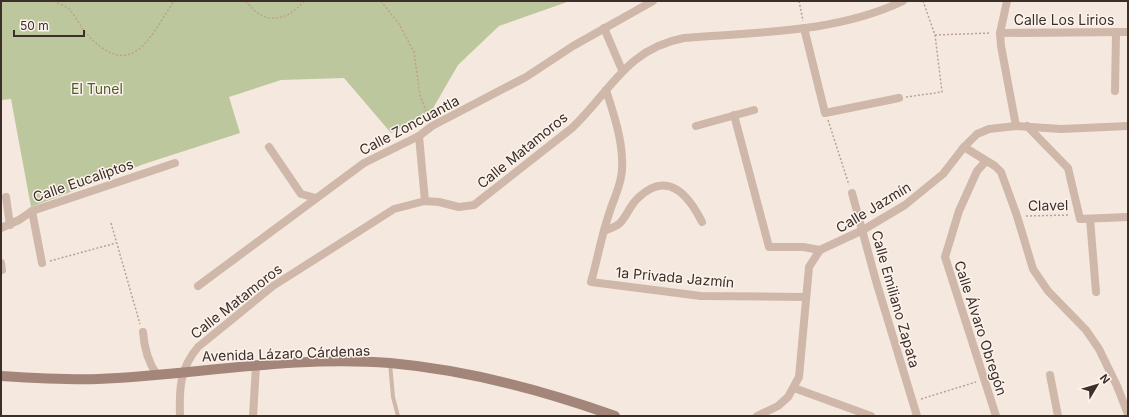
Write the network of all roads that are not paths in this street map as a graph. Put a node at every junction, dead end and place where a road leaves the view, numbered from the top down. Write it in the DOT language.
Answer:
graph roads {
  1 [pos="653,1"];
  2 [pos="903,1"];
  3 [pos="1007,1"];
  4 [pos="604,28"];
  5 [pos="804,28"];
  6 [pos="1116,32"];
  7 [pos="1128,32"];
  8 [pos="1000,33"];
  9 [pos="622,70"];
  10 [pos="606,90"];
  11 [pos="1115,90"];
  12 [pos="899,98"];
  13 [pos="754,110"];
  14 [pos="734,115"];
  15 [pos="696,126"];
  16 [pos="1016,126"];
  17 [pos="1027,126"];
  18 [pos="1128,126"];
  19 [pos="418,136"];
  20 [pos="269,147"];
  21 [pos="964,147"];
  22 [pos="986,161"];
  23 [pos="175,163"];
  24 [pos="852,193"];
  25 [pos="6,197"];
  26 [pos="316,198"];
  27 [pos="425,200"];
  28 [pos="32,211"];
  29 [pos="1128,217"];
  30 [pos="1090,219"];
  31 [pos="702,222"];
  32 [pos="10,225"];
  33 [pos="1,228"];
  34 [pos="863,230"];
  35 [pos="604,231"];
  36 [pos="820,250"];
  37 [pos="42,262"];
  38 [pos="198,286"];
  39 [pos="1096,292"];
  40 [pos="806,297"];
  41 [pos="143,332"];
  42 [pos="390,363"];
  43 [pos="256,366"];
  44 [pos="182,372"];
  45 [pos="157,374"];
  46 [pos="1050,375"];
  47 [pos="1,376"];
  48 [pos="794,388"];
  49 [pos="1128,414"];
  50 [pos="1058,415"];
  51 [pos="180,416"];
  52 [pos="253,416"];
  53 [pos="398,416"];
  54 [pos="615,416"];
  55 [pos="757,416"];
  56 [pos="872,416"];
  57 [pos="917,416"];
  58 [pos="996,416"];
  1 -- 4 [label="street, Calle Zoncuantla"];
  2 -- 5 [label="street, Calle Matamoros"];
  3 -- 8 [label="street"];
  4 -- 9 [label="street"];
  4 -- 19 [label="street, Calle Zoncuantla"];
  5 -- 9 [label="street, Calle Matamoros"];
  5 -- 12 [label="street"];
  6 -- 7 [label="street, Calle Los Lirios"];
  6 -- 8 [label="street, Calle Los Lirios"];
  6 -- 11 [label="street"];
  8 -- 16 [label="street"];
  9 -- 10 [label="street, Calle Matamoros"];
  10 -- 27 [label="street, Calle Matamoros"];
  10 -- 35 [label="street"];
  13 -- 14 [label="street"];
  14 -- 15 [label="street"];
  14 -- 36 [label="street"];
  16 -- 17 [label="street, Calle Jazmín"];
  16 -- 21 [label="street, Calle Jazmín"];
  17 -- 18 [label="street, Calle Jazmín"];
  17 -- 30 [label="street"];
  19 -- 26 [label="street, Calle Zoncuantla"];
  19 -- 27 [label="street"];
  20 -- 26 [label="street"];
  21 -- 22 [label="street"];
  21 -- 34 [label="street, Calle Jazmín"];
  22 -- 49 [label="street"];
  22 -- 58 [label="street, Calle Álvaro Obregón"];
  23 -- 28 [label="street, Calle Eucaliptos"];
  24 -- 34 [label="street, Calle Emiliano Zapata"];
  25 -- 32 [label="street"];
  26 -- 38 [label="street, Calle Zoncuantla"];
  27 -- 44 [label="street, Calle Matamoros"];
  28 -- 32 [label="street, Calle Eucaliptos"];
  28 -- 37 [label="street"];
  29 -- 30 [label="street"];
  30 -- 39 [label="street"];
  31 -- 35 [label="street"];
  32 -- 33 [label="street, Calle Eucaliptos"];
  34 -- 36 [label="street, Calle Jazmín"];
  34 -- 57 [label="street, Calle Emiliano Zapata"];
  35 -- 40 [label="street, 1a Privada Jazmín"];
  36 -- 40 [label="street"];
  40 -- 48 [label="street"];
  41 -- 45 [label="street"];
  42 -- 43 [label="main road, Avenida Lázaro Cárdenas"];
  42 -- 53 [label="lane"];
  42 -- 54 [label="main road, Avenida Lázaro Cárdenas"];
  43 -- 44 [label="main road, Avenida Lázaro Cárdenas"];
  43 -- 52 [label="street"];
  44 -- 45 [label="main road, Avenida Lázaro Cárdenas"];
  44 -- 51 [label="street"];
  45 -- 47 [label="main road, Avenida Lázaro Cárdenas"];
  46 -- 50 [label="street"];
  48 -- 55 [label="street"];
  48 -- 56 [label="street"];
}
